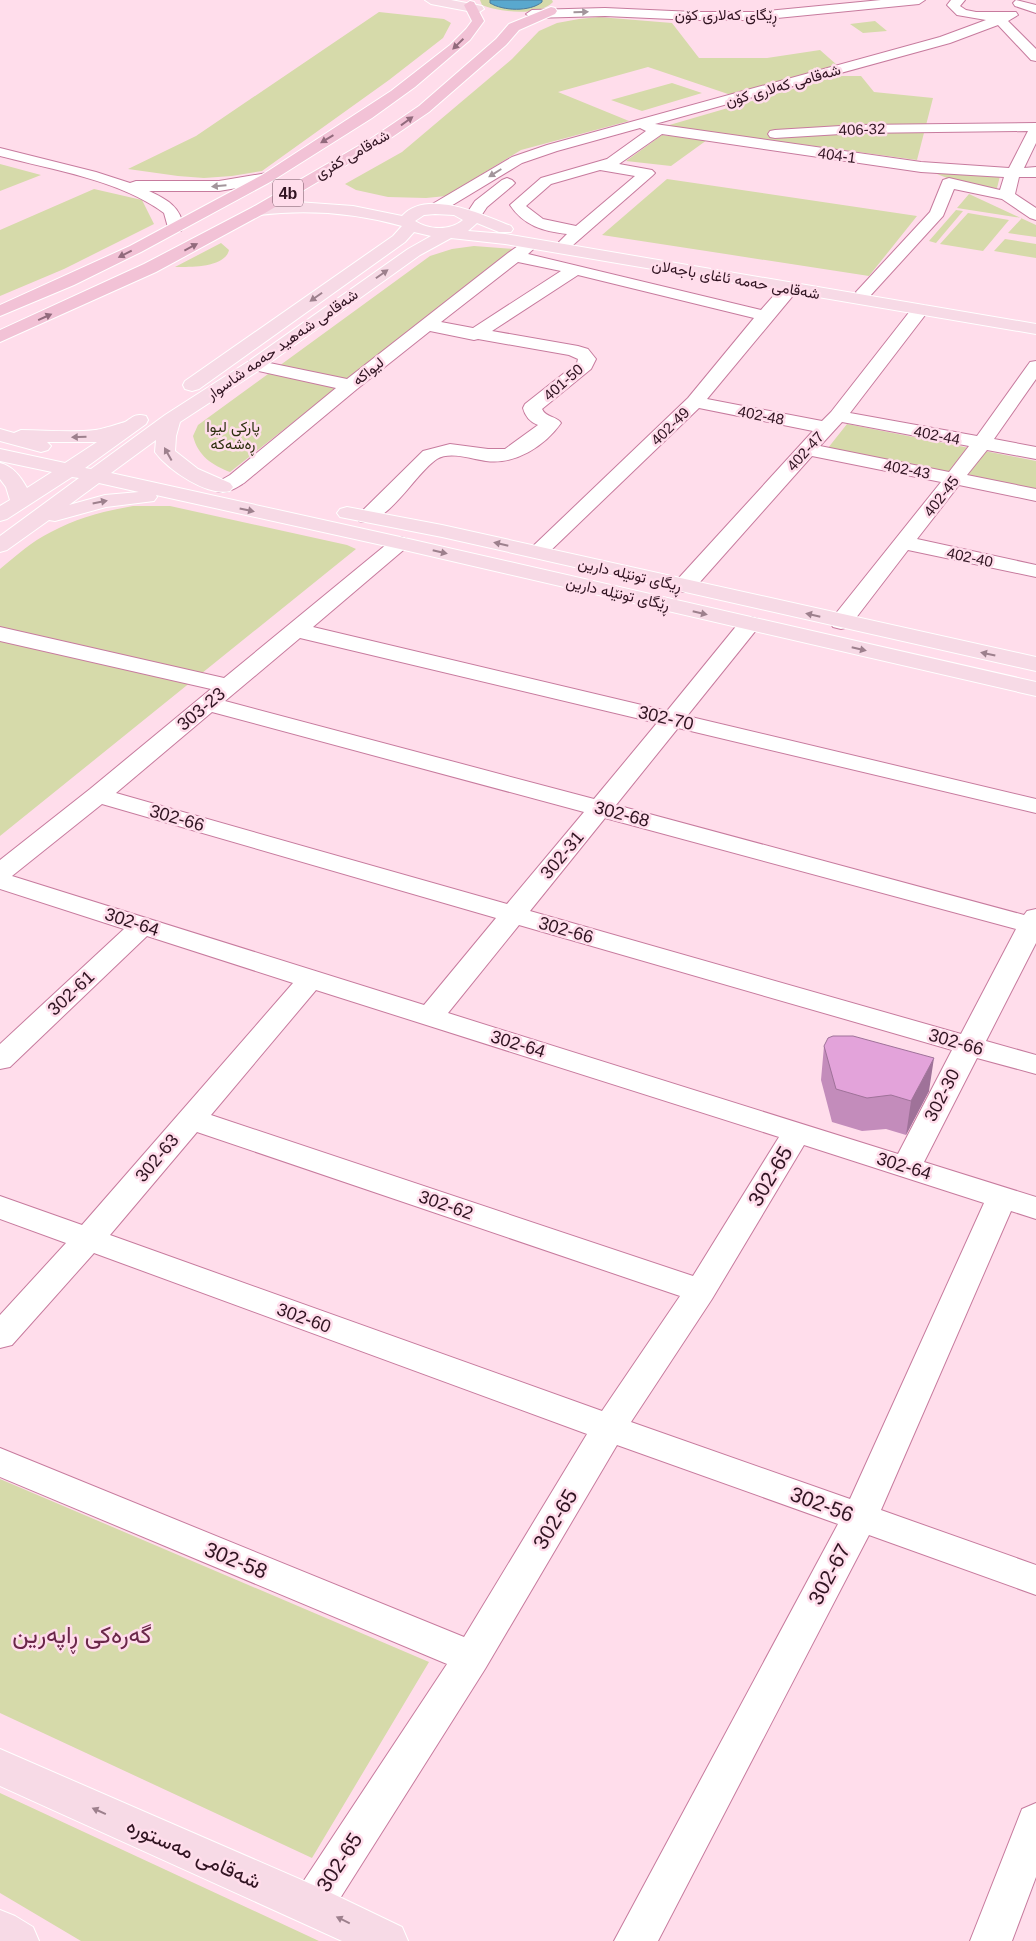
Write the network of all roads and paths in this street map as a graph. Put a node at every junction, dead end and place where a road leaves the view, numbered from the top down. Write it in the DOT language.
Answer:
graph roads {
  1 [pos="431,0"];
  2 [pos="564,0"];
  3 [pos="586,0"];
  4 [pos="919,0"];
  5 [pos="938,1"];
  6 [pos="608,2"];
  7 [pos="882,2"];
  8 [pos="756,3"];
  9 [pos="956,3"];
  10 [pos="475,7"];
  11 [pos="1011,7"];
  12 [pos="1036,10"];
  13 [pos="543,13"];
  14 [pos="510,14"];
  15 [pos="651,14"];
  16 [pos="966,14"];
  17 [pos="717,16"];
  18 [pos="976,30"];
  19 [pos="1036,57"];
  20 [pos="639,125"];
  21 [pos="940,128"];
  22 [pos="1036,128"];
  23 [pos="659,129"];
  24 [pos="689,134"];
  25 [pos="590,139"];
  26 [pos="0,152"];
  27 [pos="553,156"];
  28 [pos="517,160"];
  29 [pos="882,161"];
  30 [pos="534,165"];
  31 [pos="599,166"];
  32 [pos="922,167"];
  33 [pos="1036,172"];
  34 [pos="1014,173"];
  35 [pos="267,178"];
  36 [pos="307,180"];
  37 [pos="948,183"];
  38 [pos="122,185"];
  39 [pos="1006,196"];
  40 [pos="430,209"];
  41 [pos="259,210"];
  42 [pos="1036,215"];
  43 [pos="470,216"];
  44 [pos="409,225"];
  45 [pos="175,228"];
  46 [pos="446,231"];
  47 [pos="580,231"];
  48 [pos="494,237"];
  49 [pos="566,242"];
  50 [pos="531,244"];
  51 [pos="414,252"];
  52 [pos="514,256"];
  53 [pos="575,269"];
  54 [pos="717,271"];
  55 [pos="790,288"];
  56 [pos="864,292"];
  57 [pos="920,310"];
  58 [pos="0,311"];
  59 [pos="765,316"];
  60 [pos="1036,320"];
  61 [pos="426,326"];
  62 [pos="1036,329"];
  63 [pos="474,335"];
  64 [pos="0,337"];
  65 [pos="255,365"];
  66 [pos="1033,376"];
  67 [pos="350,385"];
  68 [pos="175,396"];
  69 [pos="695,402"];
  70 [pos="172,419"];
  71 [pos="832,422"];
  72 [pos="1,442"];
  73 [pos="982,443"];
  74 [pos="807,449"];
  75 [pos="1036,453"];
  76 [pos="87,458"];
  77 [pos="113,464"];
  78 [pos="0,469"];
  79 [pos="68,470"];
  80 [pos="94,477"];
  81 [pos="955,478"];
  82 [pos="223,487"];
  83 [pos="1036,494"];
  84 [pos="199,500"];
  85 [pos="20,502"];
  86 [pos="0,515"];
  87 [pos="366,517"];
  88 [pos="22,531"];
  89 [pos="400,543"];
  90 [pos="904,543"];
  91 [pos="0,546"];
  92 [pos="538,552"];
  93 [pos="1036,571"];
  94 [pos="684,586"];
  95 [pos="841,622"];
  96 [pos="750,624"];
  97 [pos="296,630"];
  98 [pos="0,634"];
  99 [pos="1036,664"];
  100 [pos="228,686"];
  101 [pos="1036,690"];
  102 [pos="207,704"];
  103 [pos="673,720"];
  104 [pos="97,795"];
  105 [pos="1036,806"];
  106 [pos="600,809"];
  107 [pos="0,873"];
  108 [pos="0,881"];
  109 [pos="512,915"];
  110 [pos="1035,922"];
  111 [pos="142,926"];
  112 [pos="311,979"];
  113 [pos="430,1017"];
  114 [pos="967,1046"];
  115 [pos="0,1060"];
  116 [pos="1036,1065"];
  117 [pos="190,1119"];
  118 [pos="797,1132"];
  119 [pos="906,1167"];
  120 [pos="1002,1197"];
  121 [pos="0,1207"];
  122 [pos="1036,1208"];
  123 [pos="88,1239"];
  124 [pos="701,1291"];
  125 [pos="0,1336"];
  126 [pos="609,1428"];
  127 [pos="0,1462"];
  128 [pos="860,1518"];
  129 [pos="1036,1580"];
  130 [pos="472,1657"];
  131 [pos="0,1767"];
  132 [pos="1036,1822"];
  133 [pos="312,1905"];
  134 [pos="0,1930"];
  135 [pos="18,1941"];
  136 [pos="387,1941"];
  137 [pos="635,1941"];
  138 [pos="991,1941"];
  1 -- 10 [label="main road"];
  2 -- 13 [label="highway, شەقامی کفری"];
  3 -- 6 [label="street"];
  4 -- 7 [label="street, ڕێگای کەلاری کۆن"];
  5 -- 9 [label="street"];
  6 -- 15 [label="street"];
  7 -- 17 [label="street, ڕێگای کەلاری کۆن"];
  8 -- 17 [label="street"];
  9 -- 16 [label="street"];
  10 -- 35 [label="highway, شەقامی کفری / 4b, one-way"];
  11 -- 12 [label="street"];
  11 -- 16 [label="street"];
  11 -- 18 [label="street, شەقامی کەلاری کۆن"];
  11 -- 19 [label="street"];
  13 -- 14 [label="highway"];
  13 -- 15 [label="street, one-way"];
  36 -- 13 [label="highway, شەقامی کفری / 4b, one-way"];
  15 -- 17 [label="street, ڕێگای کەلاری کۆن"];
  16 -- 18 [label="street"];
  18 -- 20 [label="street, شەقامی کەلاری کۆن"];
  20 -- 23 [label="street, 404-1"];
  20 -- 25 [label="street, شەقامی کەلاری کۆن"];
  21 -- 22 [label="street, 406-32"];
  21 -- 24 [label="street, 406-32"];
  21 -- 32 [label="street"];
  22 -- 34 [label="street"];
  23 -- 24 [label="street, 404-1"];
  23 -- 31 [label="street"];
  24 -- 29 [label="street, 404-1"];
  25 -- 27 [label="street"];
  25 -- 28 [label="street"];
  26 -- 38 [label="street"];
  27 -- 30 [label="street"];
  27 -- 31 [label="street"];
  28 -- 30 [label="street"];
  28 -- 40 [label="street, one-way"];
  29 -- 32 [label="street, 404-1"];
  29 -- 37 [label="street"];
  30 -- 43 [label="street"];
  31 -- 47 [label="street"];
  31 -- 47 [label="street"];
  32 -- 34 [label="street, 404-1"];
  33 -- 34 [label="street, 404-1"];
  34 -- 39 [label="street"];
  35 -- 38 [label="street, one-way"];
  35 -- 45 [label="highway, شەقامی کفری / 4b"];
  36 -- 40 [label="main road"];
  36 -- 41 [label="highway, شەقامی کفری / 4b"];
  37 -- 39 [label="street"];
  37 -- 56 [label="street"];
  38 -- 45 [label="street"];
  39 -- 42 [label="street"];
  40 -- 43 [label="main road, شەقامی حەمە ئاغای باجەلان"];
  40 -- 44 [label="main road, شەقامی شەهید حەمە شاسوار"];
  41 -- 44 [label="main road"];
  64 -- 41 [label="highway, شەقامی کفری / 4b, one-way"];
  43 -- 46 [label="main road, شەقامی شەهید حەمە شاسوار"];
  43 -- 49 [label="main road, شەقامی حەمە ئاغای باجەلان"];
  44 -- 46 [label="main road, شەقامی حەمە ئاغای باجەلان"];
  44 -- 68 [label="main road, شەقامی شەهید حەمە شاسوار, one-way"];
  45 -- 58 [label="highway, شەقامی کفری / 4b, one-way"];
  46 -- 48 [label="main road, شەقامی حەمە ئاغای باجەلان"];
  46 -- 51 [label="main road, شەقامی شەهید حەمە شاسوار"];
  47 -- 49 [label="street"];
  48 -- 50 [label="main road, شەقامی حەمە ئاغای باجەلان"];
  48 -- 51 [label="main road"];
  49 -- 54 [label="main road, شەقامی حەمە ئاغای باجەلان"];
  50 -- 52 [label="street, لیواکە"];
  50 -- 54 [label="main road, شەقامی حەمە ئاغای باجەلان"];
  65 -- 51 [label="main road, شەقامی شەهید حەمە شاسوار, one-way"];
  52 -- 53 [label="street"];
  52 -- 61 [label="street, لیواکە"];
  53 -- 59 [label="street"];
  53 -- 63 [label="street"];
  54 -- 55 [label="main road, شەقامی حەمە ئاغای باجەلان"];
  54 -- 56 [label="main road, شەقامی حەمە ئاغای باجەلان"];
  55 -- 57 [label="main road, شەقامی حەمە ئاغای باجەلان"];
  55 -- 59 [label="street, 402-49"];
  56 -- 60 [label="main road, شەقامی حەمە ئاغای باجەلان"];
  57 -- 62 [label="main road, شەقامی حەمە ئاغای باجەلان"];
  57 -- 71 [label="street, 402-47"];
  59 -- 69 [label="street, 402-49"];
  61 -- 63 [label="street, 401-50"];
  61 -- 67 [label="street, لیواکە"];
  63 -- 87 [label="street, 401-50"];
  65 -- 67 [label="street"];
  65 -- 70 [label="main road, شەقامی شەهید حەمە شاسوار"];
  66 -- 73 [label="street, 402-45"];
  67 -- 82 [label="street, لیواکە"];
  69 -- 71 [label="street, 402-48"];
  69 -- 92 [label="street, 402-49"];
  70 -- 77 [label="main road, شەقامی شەهید حەمە شاسوار"];
  82 -- 70 [label="main road, one-way"];
  71 -- 73 [label="street, 402-44"];
  71 -- 74 [label="street, 402-47"];
  72 -- 76 [label="main road"];
  76 -- 72 [label="main road, one-way"];
  72 -- 79 [label="main road"];
  73 -- 75 [label="street, 402-44"];
  73 -- 81 [label="street, 402-45"];
  74 -- 81 [label="street, 402-43"];
  74 -- 94 [label="street, 402-47"];
  76 -- 77 [label="main road"];
  76 -- 79 [label="main road"];
  77 -- 80 [label="main road, شەقامی شەهید حەمە شاسوار"];
  77 -- 82 [label="main road"];
  78 -- 85 [label="main road"];
  79 -- 80 [label="main road"];
  79 -- 85 [label="main road"];
  80 -- 84 [label="main road"];
  80 -- 88 [label="main road, شەقامی شەهید حەمە شاسوار"];
  81 -- 83 [label="street, 402-43"];
  81 -- 90 [label="street, 402-45"];
  82 -- 87 [label="main road, ڕیگای تونێلە دارین"];
  88 -- 84 [label="main road, one-way"];
  84 -- 89 [label="main road, ڕێگای تونێلە دارین, one-way"];
  85 -- 86 [label="main road"];
  92 -- 87 [label="main road, ڕیگای تونێلە دارین, one-way"];
  88 -- 91 [label="main road"];
  89 -- 96 [label="main road, ڕێگای تونێلە دارین, one-way"];
  89 -- 97 [label="street, 303-23"];
  90 -- 93 [label="street, 402-40"];
  90 -- 95 [label="street, 402-45"];
  92 -- 94 [label="main road, ڕیگای تونێلە دارین"];
  95 -- 94 [label="main road, ڕیگای تونێلە دارین, one-way"];
  99 -- 95 [label="main road, ڕیگای تونێلە دارین, one-way"];
  96 -- 101 [label="main road, ڕێگای تونێلە دارین, one-way"];
  96 -- 103 [label="street, 302-31"];
  97 -- 100 [label="street, 303-23"];
  97 -- 103 [label="street, 302-70"];
  98 -- 100 [label="street"];
  100 -- 102 [label="street, 303-23"];
  102 -- 104 [label="street, 303-23"];
  102 -- 106 [label="street, 302-68"];
  103 -- 105 [label="street, 302-70"];
  103 -- 106 [label="street, 302-31"];
  104 -- 107 [label="street, 303-23"];
  104 -- 109 [label="street, 302-66"];
  106 -- 109 [label="street, 302-31"];
  106 -- 110 [label="street, 302-68"];
  108 -- 111 [label="street, 302-64"];
  109 -- 113 [label="street, 302-31"];
  109 -- 114 [label="street, 302-66"];
  110 -- 114 [label="street, 302-30"];
  111 -- 112 [label="street, 302-64"];
  111 -- 115 [label="street, 302-61"];
  112 -- 113 [label="street, 302-64"];
  112 -- 117 [label="street, 302-63"];
  113 -- 118 [label="street, 302-64"];
  114 -- 116 [label="street, 302-66"];
  114 -- 119 [label="street, 302-30"];
  117 -- 123 [label="street, 302-63"];
  117 -- 124 [label="street, 302-62"];
  118 -- 119 [label="street, 302-64"];
  118 -- 124 [label="street, 302-65"];
  119 -- 120 [label="street, 302-64"];
  120 -- 122 [label="street, 302-64"];
  120 -- 128 [label="street, 302-67"];
  121 -- 123 [label="street, 302-60"];
  123 -- 125 [label="street, 302-63"];
  123 -- 126 [label="street, 302-60"];
  124 -- 126 [label="street, 302-65"];
  126 -- 128 [label="street, 302-56"];
  126 -- 130 [label="street, 302-65"];
  127 -- 130 [label="street, 302-58"];
  128 -- 129 [label="street, 302-56"];
  128 -- 137 [label="street, 302-67"];
  130 -- 133 [label="street, 302-65"];
  133 -- 131 [label="main road, شەقامی مەستورە, one-way"];
  132 -- 138 [label="street"];
  136 -- 133 [label="main road, شەقامی مەستورە, one-way"];
  134 -- 135 [label="main road"];
}
